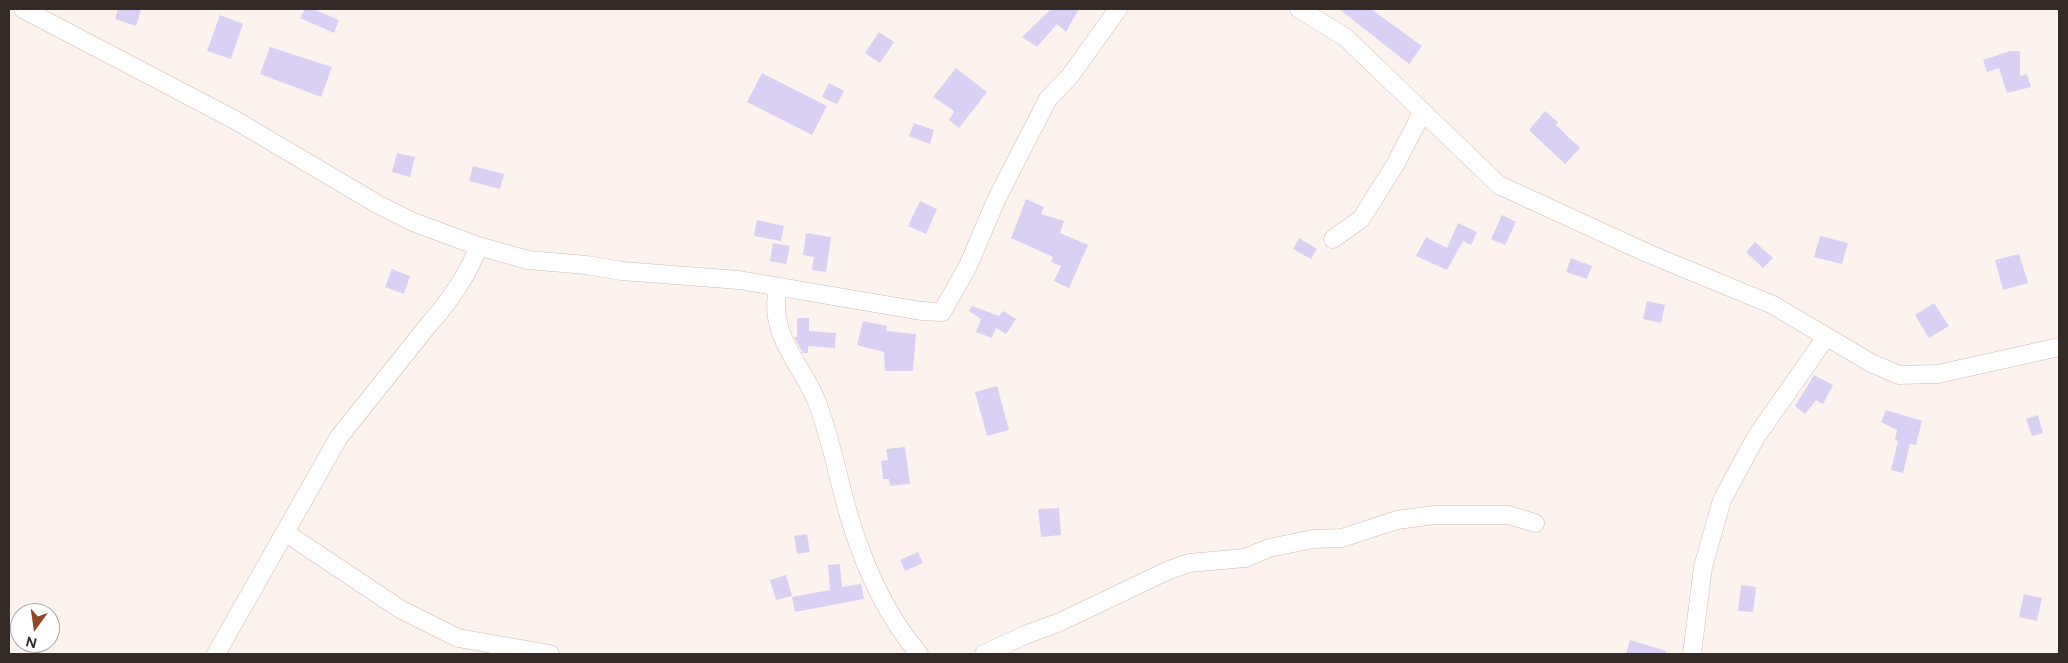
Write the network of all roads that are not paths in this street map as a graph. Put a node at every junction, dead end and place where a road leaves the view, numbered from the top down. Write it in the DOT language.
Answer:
graph roads {
  1 [pos="24,9"];
  2 [pos="1118,9"];
  3 [pos="1299,9"];
  4 [pos="1422,113"];
  5 [pos="1334,239"];
  6 [pos="478,246"];
  7 [pos="778,286"];
  8 [pos="1826,337"];
  9 [pos="2059,347"];
  10 [pos="1535,522"];
  11 [pos="286,533"];
  12 [pos="216,654"];
  13 [pos="550,654"];
  14 [pos="919,654"];
  15 [pos="984,654"];
  16 [pos="1692,654"];
  1 -- 6 [label="street"];
  2 -- 7 [label="street"];
  3 -- 4 [label="street"];
  4 -- 5 [label="street"];
  4 -- 8 [label="street"];
  6 -- 7 [label="street"];
  6 -- 11 [label="street"];
  7 -- 14 [label="street"];
  8 -- 9 [label="street"];
  8 -- 16 [label="street"];
  10 -- 15 [label="street"];
  11 -- 12 [label="street"];
  11 -- 13 [label="street"];
}
